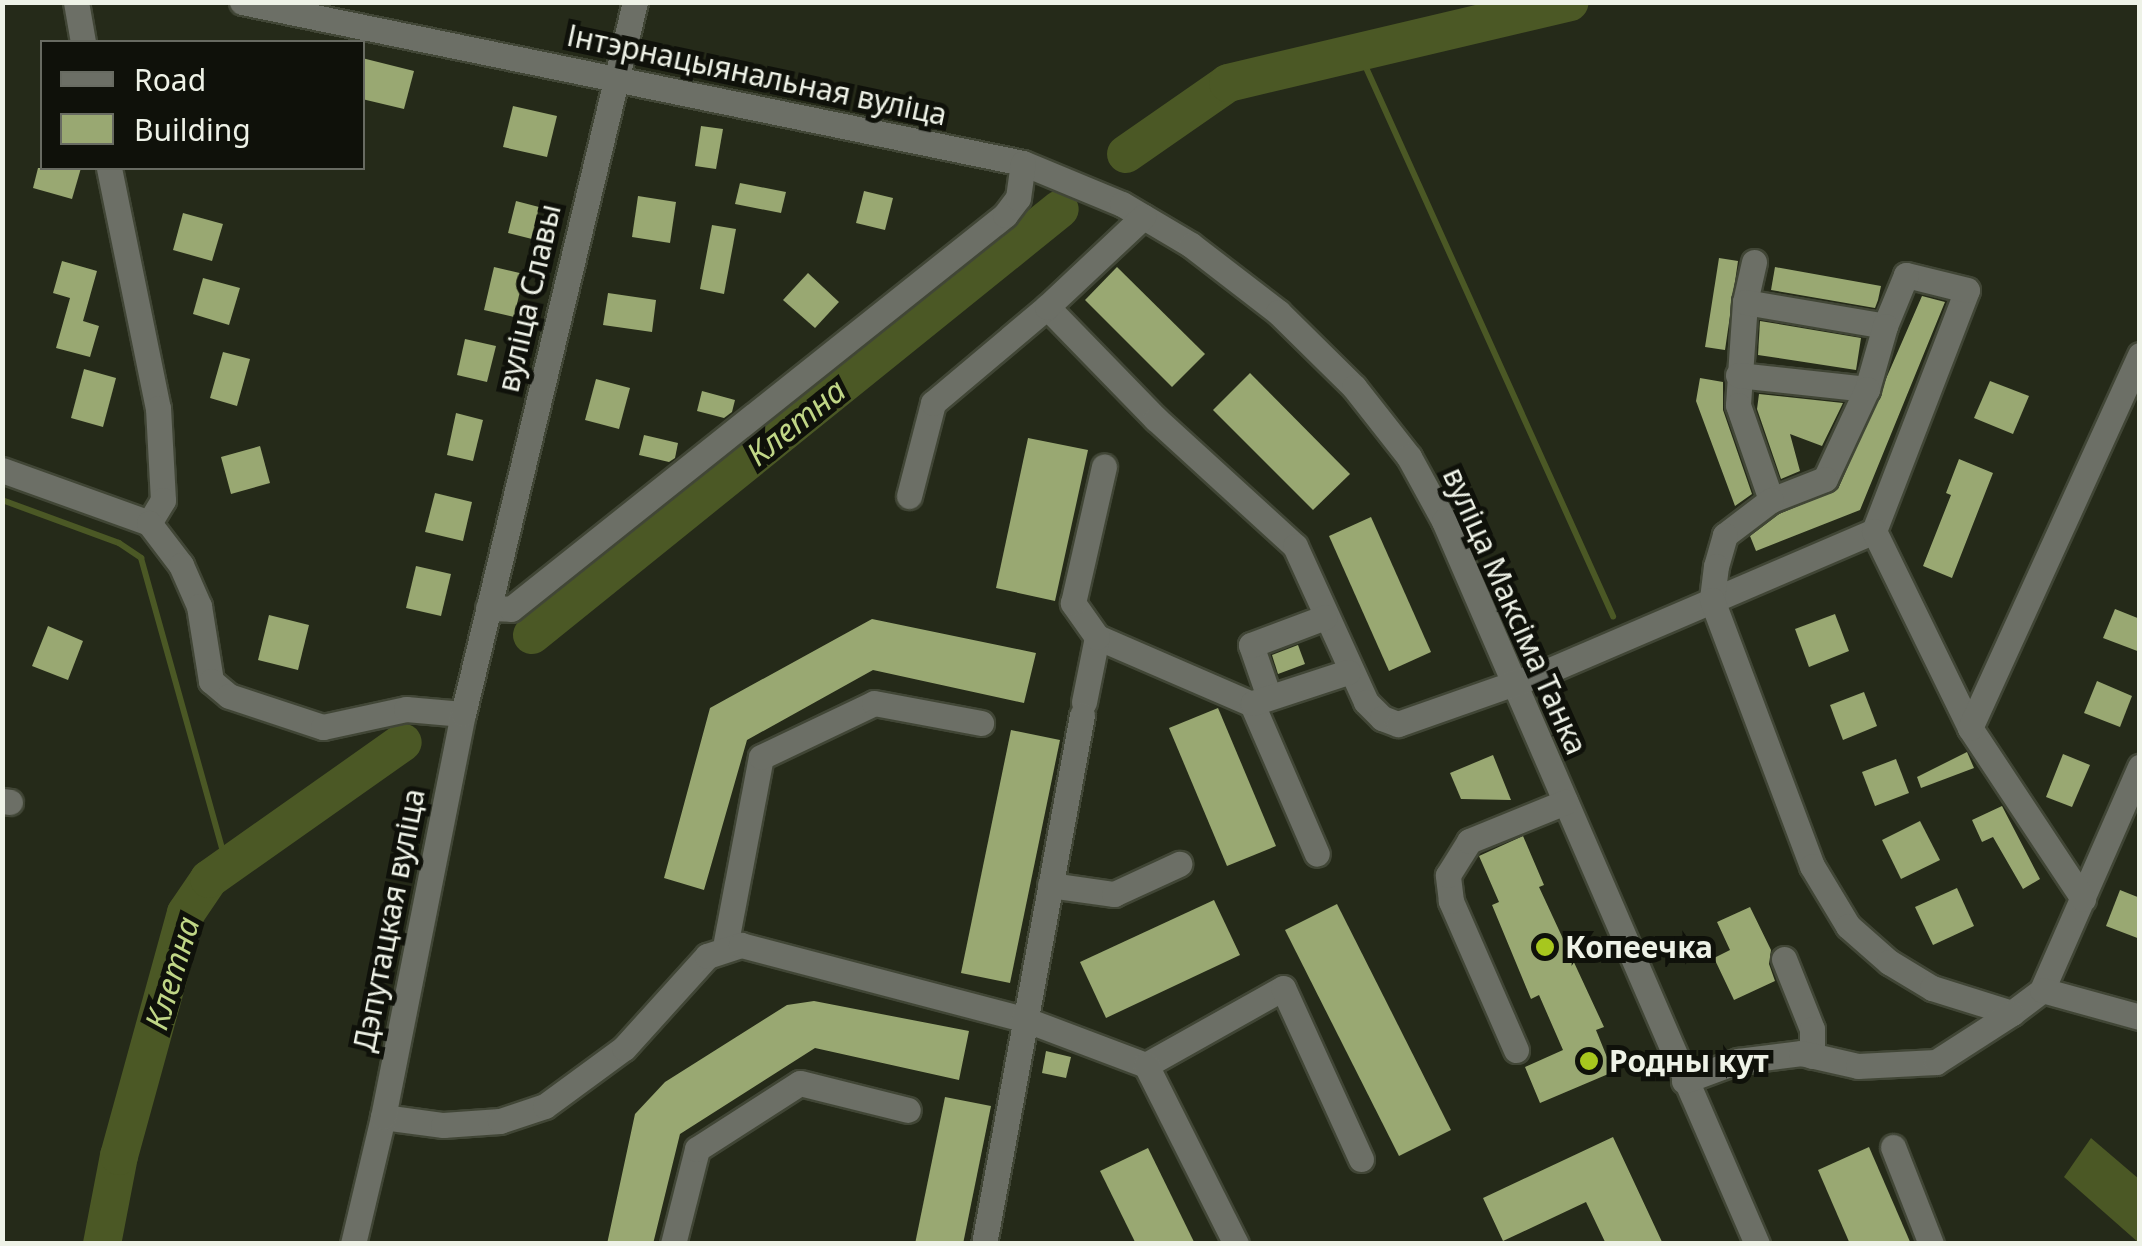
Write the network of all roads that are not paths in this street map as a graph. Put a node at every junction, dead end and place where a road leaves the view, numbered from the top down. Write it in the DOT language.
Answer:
graph roads {
  1 [pos="76,2"];
  2 [pos="242,2"];
  3 [pos="635,2"];
  4 [pos="83,40"];
  5 [pos="614,78"];
  6 [pos="1024,164"];
  7 [pos="109,170"];
  8 [pos="1144,217"];
  9 [pos="1754,262"];
  10 [pos="1745,302"];
  11 [pos="1047,307"];
  12 [pos="1885,326"];
  13 [pos="2140,356"];
  14 [pos="1738,375"];
  15 [pos="1867,389"];
  16 [pos="1104,466"];
  17 [pos="2,470"];
  18 [pos="909,496"];
  19 [pos="1771,500"];
  20 [pos="149,523"];
  21 [pos="1874,531"];
  22 [pos="1712,600"];
  23 [pos="488,608"];
  24 [pos="1325,617"];
  25 [pos="1097,637"];
  26 [pos="1348,672"];
  27 [pos="1514,682"];
  28 [pos="1261,700"];
  29 [pos="463,714"];
  30 [pos="981,723"];
  31 [pos="1970,728"];
  32 [pos="2140,766"];
  33 [pos="1565,802"];
  34 [pos="1317,854"];
  35 [pos="1180,864"];
  36 [pos="1050,885"];
  37 [pos="2082,899"];
  38 [pos="725,947"];
  39 [pos="1784,959"];
  40 [pos="2042,990"];
  41 [pos="2012,1013"];
  42 [pos="2140,1017"];
  43 [pos="1024,1019"];
  44 [pos="1516,1050"];
  45 [pos="1812,1056"];
  46 [pos="1146,1064"];
  47 [pos="1684,1081"];
  48 [pos="908,1110"];
  49 [pos="383,1117"];
  50 [pos="1893,1147"];
  51 [pos="1361,1159"];
  52 [pos="353,1244"];
  53 [pos="673,1244"];
  54 [pos="984,1244"];
  55 [pos="1236,1244"];
  56 [pos="1757,1244"];
  57 [pos="1931,1244"];
  1 -- 4 [label="street"];
  2 -- 5 [label="street, Інтэрнацыянальная вуліца"];
  3 -- 5 [label="street, вуліца Славы"];
  5 -- 6 [label="street, Інтэрнацыянальная вуліца"];
  5 -- 23 [label="street, вуліца Славы"];
  6 -- 8 [label="street, вуліца Максіма Танка"];
  6 -- 23 [label="street"];
  7 -- 20 [label="street"];
  8 -- 11 [label="street"];
  8 -- 27 [label="street, вуліца Максіма Танка"];
  9 -- 10 [label="street"];
  10 -- 12 [label="street"];
  10 -- 14 [label="street"];
  11 -- 18 [label="street"];
  11 -- 24 [label="street"];
  12 -- 15 [label="street"];
  12 -- 21 [label="street"];
  13 -- 31 [label="street"];
  14 -- 15 [label="street"];
  14 -- 19 [label="street"];
  15 -- 19 [label="street"];
  16 -- 25 [label="street"];
  17 -- 20 [label="street"];
  19 -- 22 [label="street"];
  20 -- 29 [label="street"];
  21 -- 22 [label="street"];
  21 -- 31 [label="street"];
  22 -- 27 [label="street"];
  22 -- 41 [label="street"];
  23 -- 29 [label="street, Дэпутацкая вуліца"];
  24 -- 26 [label="street"];
  24 -- 28 [label="street"];
  25 -- 28 [label="street"];
  25 -- 36 [label="street"];
  26 -- 27 [label="street"];
  26 -- 28 [label="street"];
  27 -- 33 [label="street, вуліца Максіма Танка"];
  28 -- 34 [label="street"];
  29 -- 49 [label="street, Дэпутацкая вуліца"];
  30 -- 38 [label="street"];
  31 -- 37 [label="street"];
  32 -- 37 [label="street"];
  33 -- 44 [label="street"];
  33 -- 47 [label="street, вуліца Максіма Танка"];
  35 -- 36 [label="street"];
  36 -- 43 [label="street"];
  37 -- 40 [label="street"];
  38 -- 43 [label="street"];
  38 -- 49 [label="street"];
  39 -- 45 [label="street"];
  40 -- 41 [label="street"];
  40 -- 42 [label="street"];
  41 -- 45 [label="street"];
  43 -- 46 [label="street"];
  43 -- 54 [label="street"];
  45 -- 47 [label="street"];
  46 -- 51 [label="street"];
  46 -- 55 [label="street"];
  47 -- 56 [label="street, вуліца Максіма Танка"];
  48 -- 53 [label="street"];
  49 -- 52 [label="street, Дэпутацкая вуліца"];
  50 -- 57 [label="street"];
}
